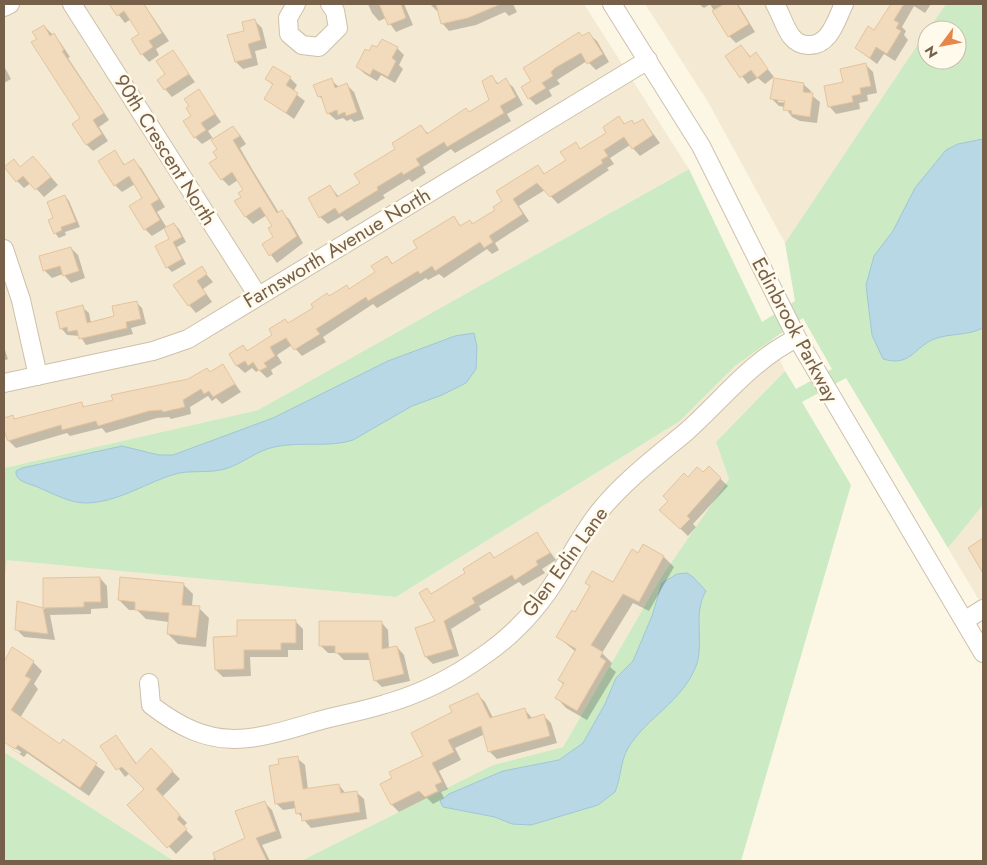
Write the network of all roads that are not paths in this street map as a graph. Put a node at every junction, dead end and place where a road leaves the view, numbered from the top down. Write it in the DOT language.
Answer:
graph roads {
  1 [pos="10,4"];
  2 [pos="72,4"];
  3 [pos="296,4"];
  4 [pos="330,4"];
  5 [pos="612,4"];
  6 [pos="775,4"];
  7 [pos="844,4"];
  8 [pos="4,8"];
  9 [pos="648,60"];
  10 [pos="4,249"];
  11 [pos="258,296"];
  12 [pos="797,338"];
  13 [pos="38,376"];
  14 [pos="4,383"];
  15 [pos="983,609"];
  16 [pos="964,621"];
  17 [pos="983,653"];
  18 [pos="149,683"];
  1 -- 8 [label="street"];
  2 -- 11 [label="street, 90th Crescent North"];
  3 -- 4 [label="street"];
  5 -- 9 [label="street, Edinbrook Parkway"];
  6 -- 7 [label="street"];
  9 -- 11 [label="street, Farnsworth Avenue North"];
  9 -- 12 [label="street, Edinbrook Parkway"];
  10 -- 13 [label="street"];
  11 -- 13 [label="street, Farnsworth Avenue North"];
  12 -- 16 [label="street, Edinbrook Parkway"];
  12 -- 18 [label="street, Glen Edin Lane"];
  13 -- 14 [label="street, Farnsworth Avenue North"];
  15 -- 16 [label="street"];
  16 -- 17 [label="street, Edinbrook Parkway"];
}
